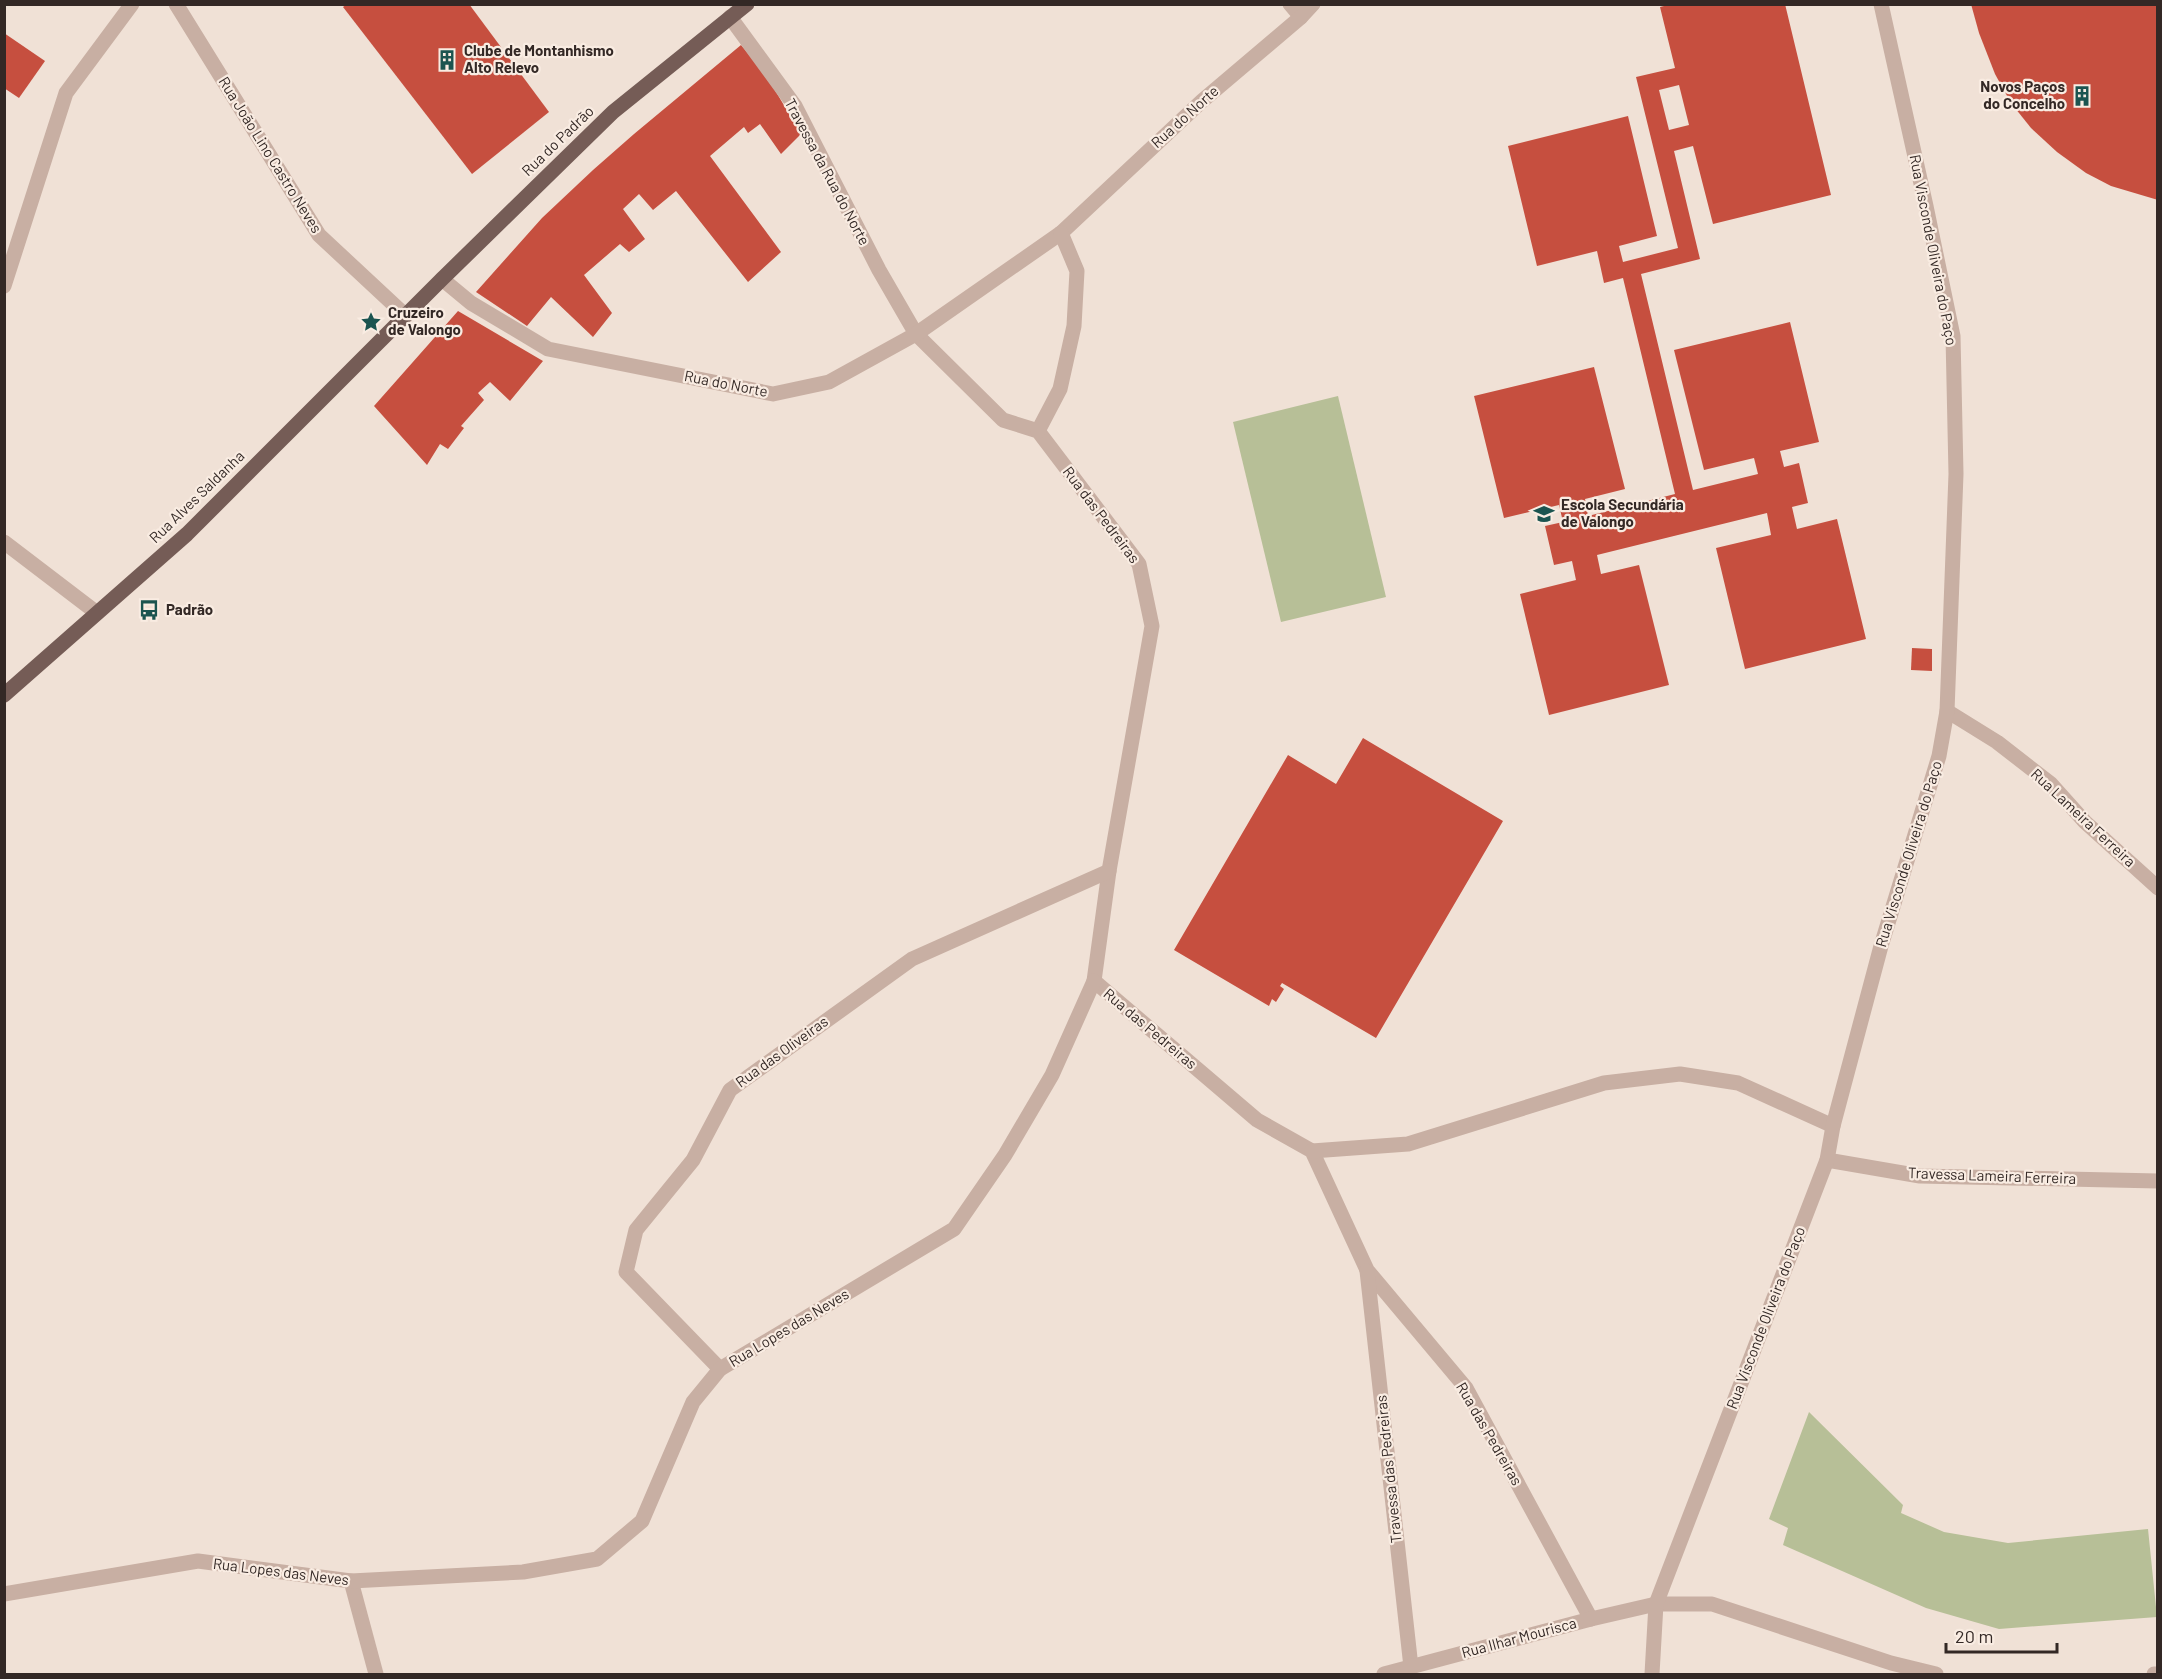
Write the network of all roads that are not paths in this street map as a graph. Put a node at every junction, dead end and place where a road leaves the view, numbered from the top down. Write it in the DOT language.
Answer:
graph roads {
  1 [pos="132,4"];
  2 [pos="176,4"];
  3 [pos="747,4"];
  4 [pos="1290,4"];
  5 [pos="1313,4"];
  6 [pos="1881,4"];
  7 [pos="730,17"];
  8 [pos="1301,17"];
  9 [pos="1061,233"];
  10 [pos="442,279"];
  11 [pos="4,286"];
  12 [pos="406,316"];
  13 [pos="916,334"];
  14 [pos="1038,431"];
  15 [pos="4,542"];
  16 [pos="97,613"];
  17 [pos="4,695"];
  18 [pos="1947,711"];
  19 [pos="1109,871"];
  20 [pos="2157,888"];
  21 [pos="1094,981"];
  22 [pos="1833,1126"];
  23 [pos="1312,1152"];
  24 [pos="1827,1160"];
  25 [pos="2157,1181"];
  26 [pos="1366,1270"];
  27 [pos="720,1369"];
  28 [pos="351,1581"];
  29 [pos="4,1593"];
  30 [pos="1656,1604"];
  31 [pos="1591,1619"];
  32 [pos="1411,1667"];
  33 [pos="1891,1669"];
  34 [pos="376,1674"];
  35 [pos="1384,1674"];
  36 [pos="1652,1674"];
  37 [pos="1936,1674"];
  1 -- 11 [label="street"];
  2 -- 12 [label="street, Rua João Lino Castro Neves"];
  3 -- 7 [label="main road, Rua do Padrão"];
  4 -- 8 [label="street"];
  5 -- 8 [label="street, Rua do Norte"];
  6 -- 18 [label="street, Rua Visconde Oliveira do Paço"];
  7 -- 10 [label="main road, Rua do Padrão"];
  7 -- 13 [label="street, Travessa da Rua do Norte"];
  8 -- 9 [label="street, Rua do Norte"];
  9 -- 13 [label="street, Rua do Norte"];
  9 -- 14 [label="street"];
  10 -- 12 [label="main road, Rua do Padrão"];
  10 -- 13 [label="street, Rua do Norte"];
  12 -- 16 [label="main road, Rua Alves Saldanha"];
  13 -- 14 [label="street"];
  14 -- 19 [label="street, Rua das Pedreiras"];
  15 -- 16 [label="street"];
  16 -- 17 [label="main road, Rua Alves Saldanha"];
  18 -- 20 [label="street, Rua Lameira Ferreira"];
  18 -- 22 [label="street, Rua Visconde Oliveira do Paço"];
  19 -- 21 [label="street, Rua das Pedreiras"];
  19 -- 27 [label="street, Rua das Oliveiras"];
  21 -- 23 [label="street, Rua das Pedreiras"];
  21 -- 27 [label="street, Rua Lopes das Neves"];
  22 -- 23 [label="street"];
  22 -- 24 [label="street, Rua Visconde Oliveira do Paço"];
  23 -- 26 [label="street, Rua das Pedreiras"];
  24 -- 25 [label="street, Travessa Lameira Ferreira"];
  24 -- 30 [label="street, Rua Visconde Oliveira do Paço"];
  26 -- 31 [label="street, Rua das Pedreiras"];
  26 -- 32 [label="street, Travessa das Pedreiras"];
  27 -- 28 [label="street, Rua Lopes das Neves"];
  28 -- 29 [label="street, Rua Lopes das Neves"];
  28 -- 34 [label="street"];
  30 -- 31 [label="street, Rua Ilhar Mourisca"];
  30 -- 33 [label="street, Rua Ilhar Mourisca"];
  30 -- 36 [label="street, Rua Visconde Oliveira do Paço"];
  31 -- 32 [label="street, Rua Ilhar Mourisca"];
  32 -- 35 [label="street, Rua Ilhar Mourisca"];
  33 -- 37 [label="street, Rua Ilhar Mourisca"];
}
